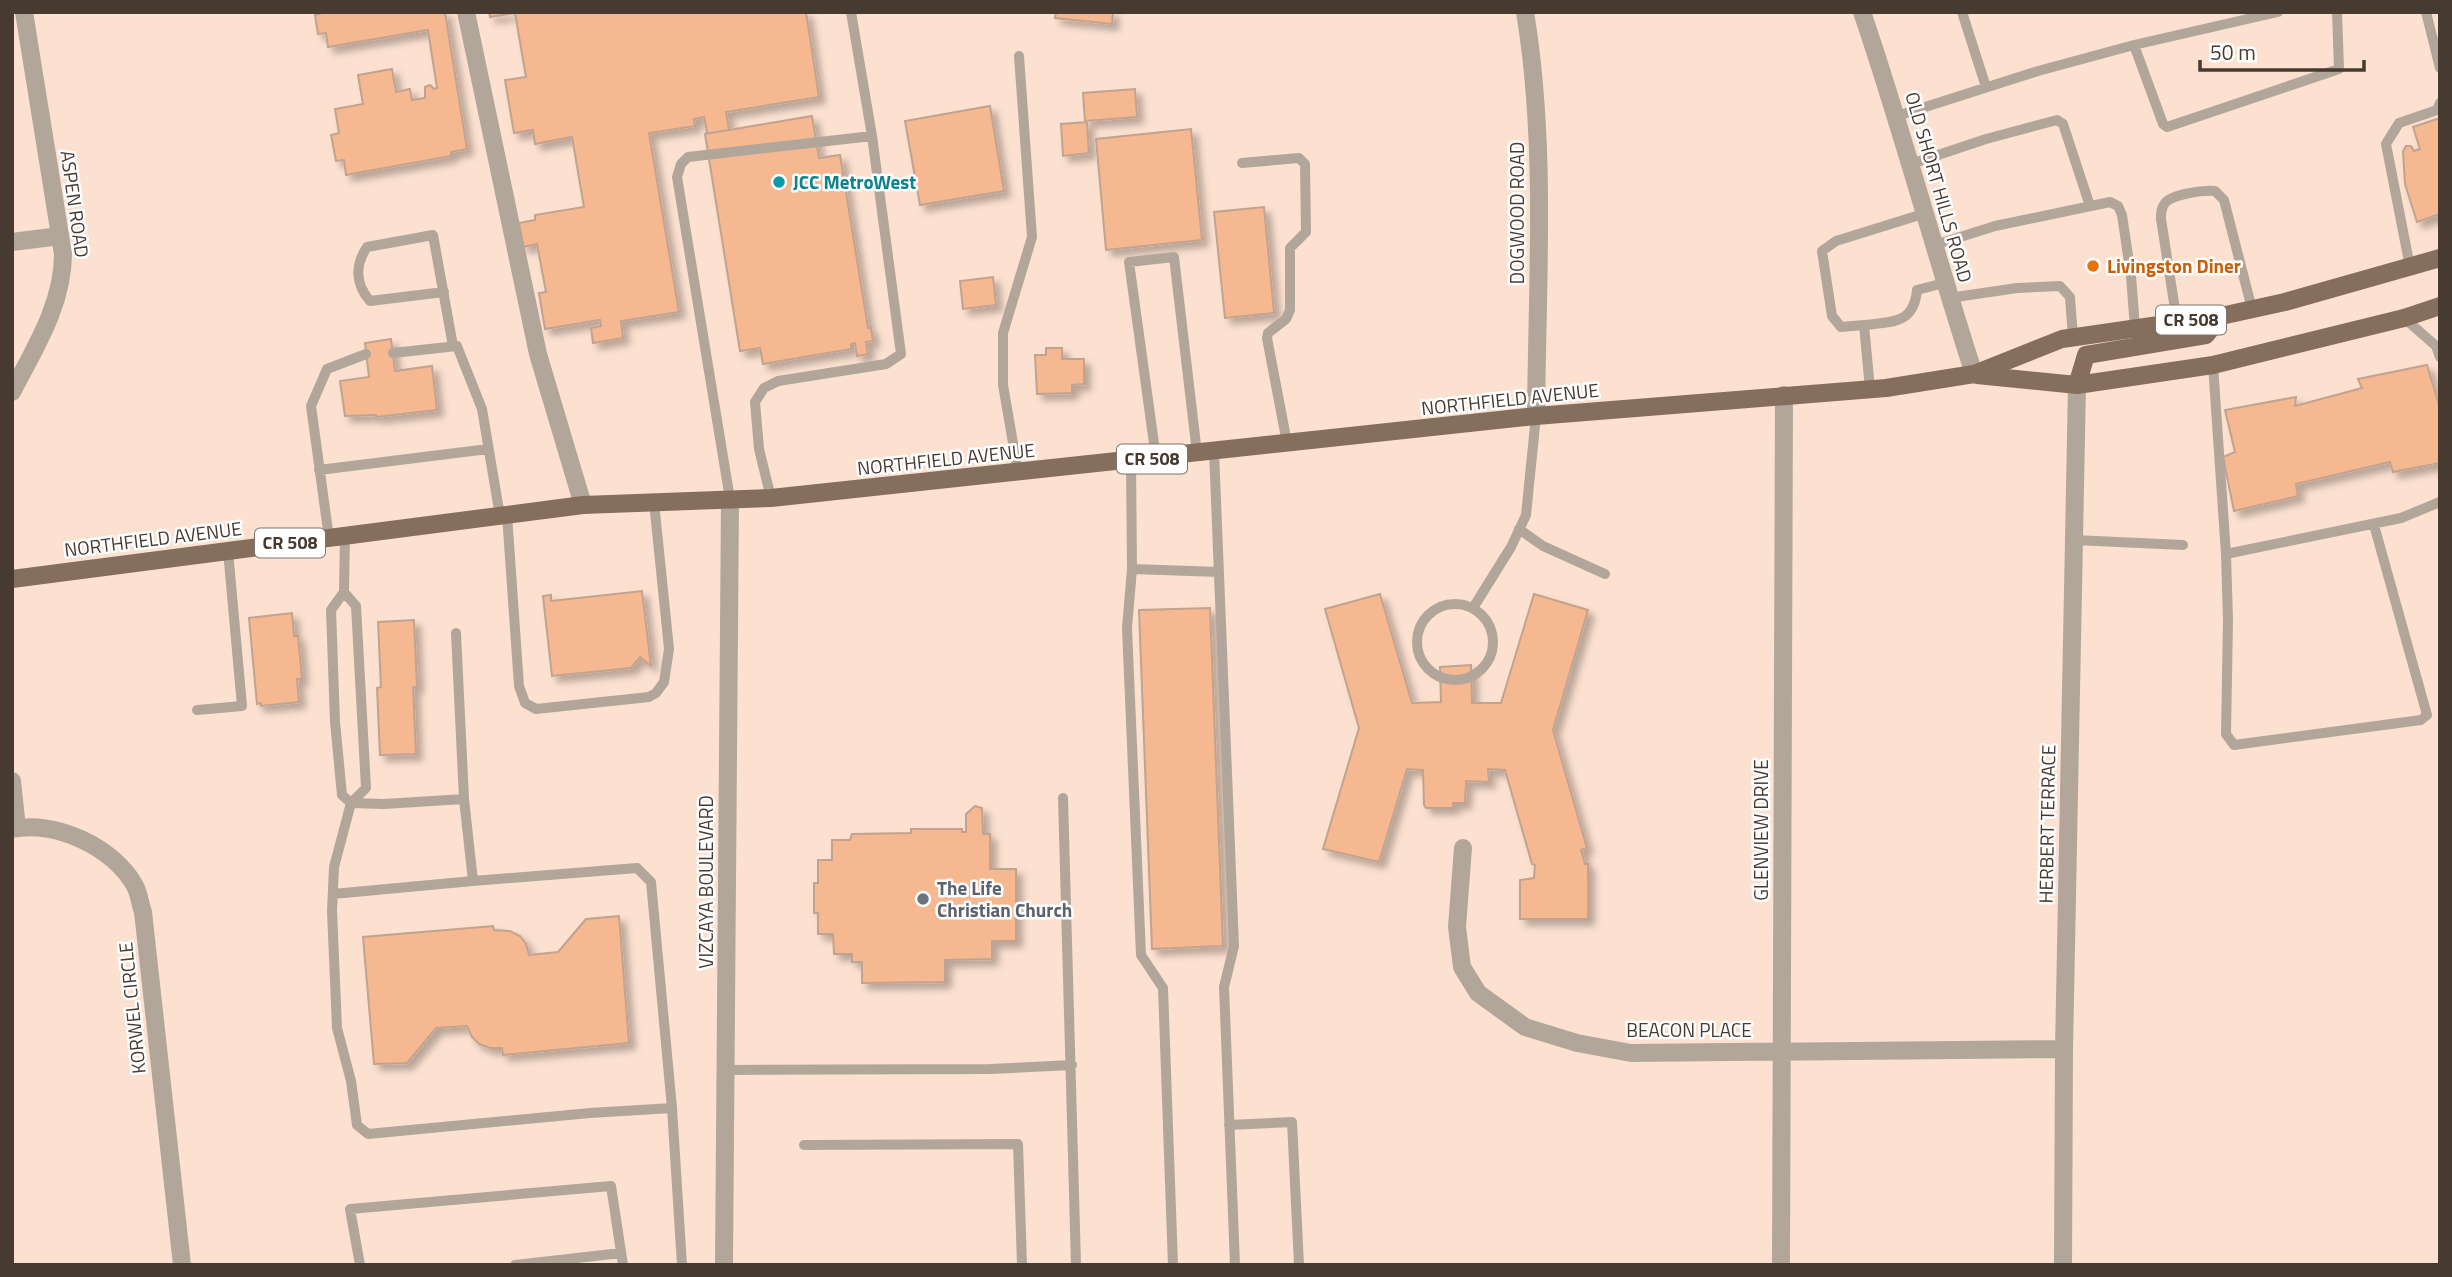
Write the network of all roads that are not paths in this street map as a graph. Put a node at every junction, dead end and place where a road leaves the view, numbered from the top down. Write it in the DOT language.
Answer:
graph roads {
  1 [pos="24,12"];
  2 [pos="466,12"];
  3 [pos="852,12"];
  4 [pos="1525,12"];
  5 [pos="1863,12"];
  6 [pos="1962,12"];
  7 [pos="2278,12"];
  8 [pos="2337,12"];
  9 [pos="2426,12"];
  10 [pos="2134,46"];
  11 [pos="1019,56"];
  12 [pos="2440,68"];
  13 [pos="1986,87"];
  14 [pos="2440,103"];
  15 [pos="1897,116"];
  16 [pos="872,136"];
  17 [pos="1242,163"];
  18 [pos="1911,164"];
  19 [pos="2090,206"];
  20 [pos="1926,213"];
  21 [pos="60,236"];
  22 [pos="12,242"];
  23 [pos="1935,245"];
  24 [pos="2440,258"];
  25 [pos="2410,267"];
  26 [pos="1946,291"];
  27 [pos="444,292"];
  28 [pos="2440,306"];
  29 [pos="2252,309"];
  30 [pos="2221,316"];
  31 [pos="2404,318"];
  32 [pos="2177,322"];
  33 [pos="1864,325"];
  34 [pos="2135,328"];
  35 [pos="2073,337"];
  36 [pos="453,346"];
  37 [pos="2438,346"];
  38 [pos="366,354"];
  39 [pos="393,354"];
  40 [pos="2440,357"];
  41 [pos="2213,365"];
  42 [pos="1974,374"];
  43 [pos="2077,385"];
  44 [pos="1878,388"];
  45 [pos="12,392"];
  46 [pos="1784,395"];
  47 [pos="1536,416"];
  48 [pos="1287,443"];
  49 [pos="488,449"];
  50 [pos="1206,452"];
  51 [pos="1156,458"];
  52 [pos="1131,461"];
  53 [pos="319,470"];
  54 [pos="1018,472"];
  55 [pos="771,498"];
  56 [pos="730,499"];
  57 [pos="654,502"];
  58 [pos="2440,502"];
  59 [pos="583,505"];
  60 [pos="504,515"];
  61 [pos="2374,525"];
  62 [pos="1519,529"];
  63 [pos="337,537"];
  64 [pos="2074,540"];
  65 [pos="2183,545"];
  66 [pos="228,551"];
  67 [pos="2225,554"];
  68 [pos="1132,569"];
  69 [pos="1219,572"];
  70 [pos="1605,574"];
  71 [pos="12,579"];
  72 [pos="344,592"];
  73 [pos="1473,608"];
  74 [pos="456,633"];
  75 [pos="197,710"];
  76 [pos="12,781"];
  77 [pos="1063,798"];
  78 [pos="464,799"];
  79 [pos="351,803"];
  80 [pos="14,828"];
  81 [pos="1463,848"];
  82 [pos="473,881"];
  83 [pos="333,894"];
  84 [pos="2064,1049"];
  85 [pos="1780,1051"];
  86 [pos="1072,1065"];
  87 [pos="726,1070"];
  88 [pos="672,1108"];
  89 [pos="1229,1125"];
  90 [pos="804,1144"];
  91 [pos="621,1253"];
  92 [pos="182,1265"];
  93 [pos="360,1265"];
  94 [pos="515,1265"];
  95 [pos="623,1265"];
  96 [pos="682,1265"];
  97 [pos="724,1265"];
  98 [pos="1022,1265"];
  99 [pos="1076,1265"];
  100 [pos="1173,1265"];
  101 [pos="1235,1265"];
  102 [pos="1299,1265"];
  103 [pos="1781,1265"];
  104 [pos="2063,1265"];
  1 -- 21 [label="street, ASPEN ROAD"];
  2 -- 59 [label="street"];
  3 -- 16 [label="lane"];
  4 -- 47 [label="street, DOGWOOD ROAD"];
  5 -- 15 [label="street, OLD SHORT HILLS ROAD"];
  6 -- 13 [label="lane"];
  7 -- 10 [label="lane"];
  8 -- 10 [label="lane"];
  9 -- 12 [label="lane"];
  10 -- 13 [label="lane"];
  11 -- 54 [label="lane"];
  13 -- 15 [label="lane"];
  14 -- 25 [label="lane"];
  15 -- 18 [label="street, OLD SHORT HILLS ROAD"];
  16 -- 55 [label="lane"];
  16 -- 56 [label="lane"];
  17 -- 48 [label="lane"];
  18 -- 19 [label="lane"];
  18 -- 20 [label="street, OLD SHORT HILLS ROAD"];
  19 -- 23 [label="lane"];
  19 -- 34 [label="lane"];
  20 -- 23 [label="street, OLD SHORT HILLS ROAD"];
  20 -- 33 [label="lane"];
  21 -- 22 [label="street"];
  21 -- 45 [label="street, ASPEN ROAD"];
  23 -- 26 [label="street, OLD SHORT HILLS ROAD"];
  24 -- 25 [label="main road, CR 508"];
  25 -- 29 [label="main road, CR 508"];
  26 -- 33 [label="lane"];
  26 -- 35 [label="lane"];
  26 -- 42 [label="street, OLD SHORT HILLS ROAD"];
  27 -- 27 [label="lane"];
  27 -- 36 [label="lane"];
  28 -- 31 [label="main road, CR 508"];
  29 -- 30 [label="main road, CR 508"];
  29 -- 32 [label="lane"];
  30 -- 32 [label="main road, CR 508"];
  30 -- 43 [label="main road"];
  31 -- 37 [label="lane"];
  31 -- 41 [label="main road, CR 508"];
  32 -- 34 [label="main road, CR 508"];
  33 -- 44 [label="lane"];
  34 -- 35 [label="main road, CR 508"];
  35 -- 42 [label="main road, CR 508"];
  36 -- 39 [label="lane"];
  36 -- 49 [label="lane"];
  37 -- 40 [label="lane"];
  38 -- 53 [label="lane"];
  41 -- 43 [label="main road, CR 508"];
  41 -- 67 [label="lane"];
  42 -- 43 [label="main road, CR 508"];
  42 -- 44 [label="main road, CR 508"];
  43 -- 64 [label="street, HERBERT TERRACE"];
  44 -- 46 [label="main road, NORTHFIELD AVENUE / CR 508"];
  46 -- 47 [label="main road, NORTHFIELD AVENUE / CR 508"];
  46 -- 85 [label="street, GLENVIEW DRIVE"];
  47 -- 48 [label="main road, NORTHFIELD AVENUE / CR 508"];
  47 -- 62 [label="lane"];
  48 -- 50 [label="main road, NORTHFIELD AVENUE / CR 508"];
  49 -- 53 [label="lane"];
  49 -- 60 [label="lane"];
  50 -- 51 [label="main road, NORTHFIELD AVENUE / CR 508"];
  50 -- 51 [label="lane"];
  50 -- 69 [label="lane"];
  51 -- 52 [label="main road, NORTHFIELD AVENUE / CR 508"];
  52 -- 54 [label="main road, NORTHFIELD AVENUE / CR 508"];
  52 -- 68 [label="lane"];
  53 -- 63 [label="lane"];
  54 -- 55 [label="main road, NORTHFIELD AVENUE / CR 508"];
  55 -- 56 [label="main road, NORTHFIELD AVENUE / CR 508"];
  56 -- 57 [label="main road, NORTHFIELD AVENUE / CR 508"];
  56 -- 87 [label="street, VIZCAYA BOULEVARD"];
  57 -- 59 [label="main road, NORTHFIELD AVENUE / CR 508"];
  57 -- 60 [label="lane"];
  58 -- 61 [label="lane"];
  59 -- 60 [label="main road, NORTHFIELD AVENUE / CR 508"];
  60 -- 63 [label="main road, NORTHFIELD AVENUE / CR 508"];
  61 -- 67 [label="lane"];
  61 -- 67 [label="lane"];
  62 -- 70 [label="lane"];
  62 -- 73 [label="lane"];
  63 -- 66 [label="main road, NORTHFIELD AVENUE / CR 508"];
  63 -- 72 [label="lane"];
  64 -- 65 [label="lane"];
  64 -- 84 [label="street, HERBERT TERRACE"];
  66 -- 71 [label="main road, NORTHFIELD AVENUE / CR 508"];
  66 -- 75 [label="lane"];
  68 -- 69 [label="lane"];
  68 -- 100 [label="lane"];
  69 -- 89 [label="lane"];
  72 -- 79 [label="lane"];
  72 -- 79 [label="lane"];
  73 -- 73 [label="lane"];
  74 -- 78 [label="lane"];
  76 -- 80 [label="street, KORWEL CIRCLE"];
  77 -- 86 [label="lane"];
  78 -- 79 [label="lane"];
  78 -- 82 [label="lane"];
  79 -- 83 [label="lane"];
  80 -- 92 [label="street, KORWEL CIRCLE"];
  81 -- 85 [label="street, BEACON PLACE"];
  82 -- 83 [label="lane"];
  82 -- 88 [label="lane"];
  83 -- 88 [label="lane"];
  84 -- 85 [label="street, BEACON PLACE"];
  84 -- 104 [label="street, HERBERT TERRACE"];
  85 -- 103 [label="street, GLENVIEW DRIVE"];
  86 -- 87 [label="lane"];
  86 -- 99 [label="lane"];
  87 -- 97 [label="street, VIZCAYA BOULEVARD"];
  88 -- 96 [label="lane"];
  89 -- 101 [label="lane"];
  89 -- 102 [label="lane"];
  90 -- 98 [label="lane"];
  91 -- 93 [label="lane"];
  91 -- 94 [label="lane"];
  91 -- 95 [label="lane"];
}
